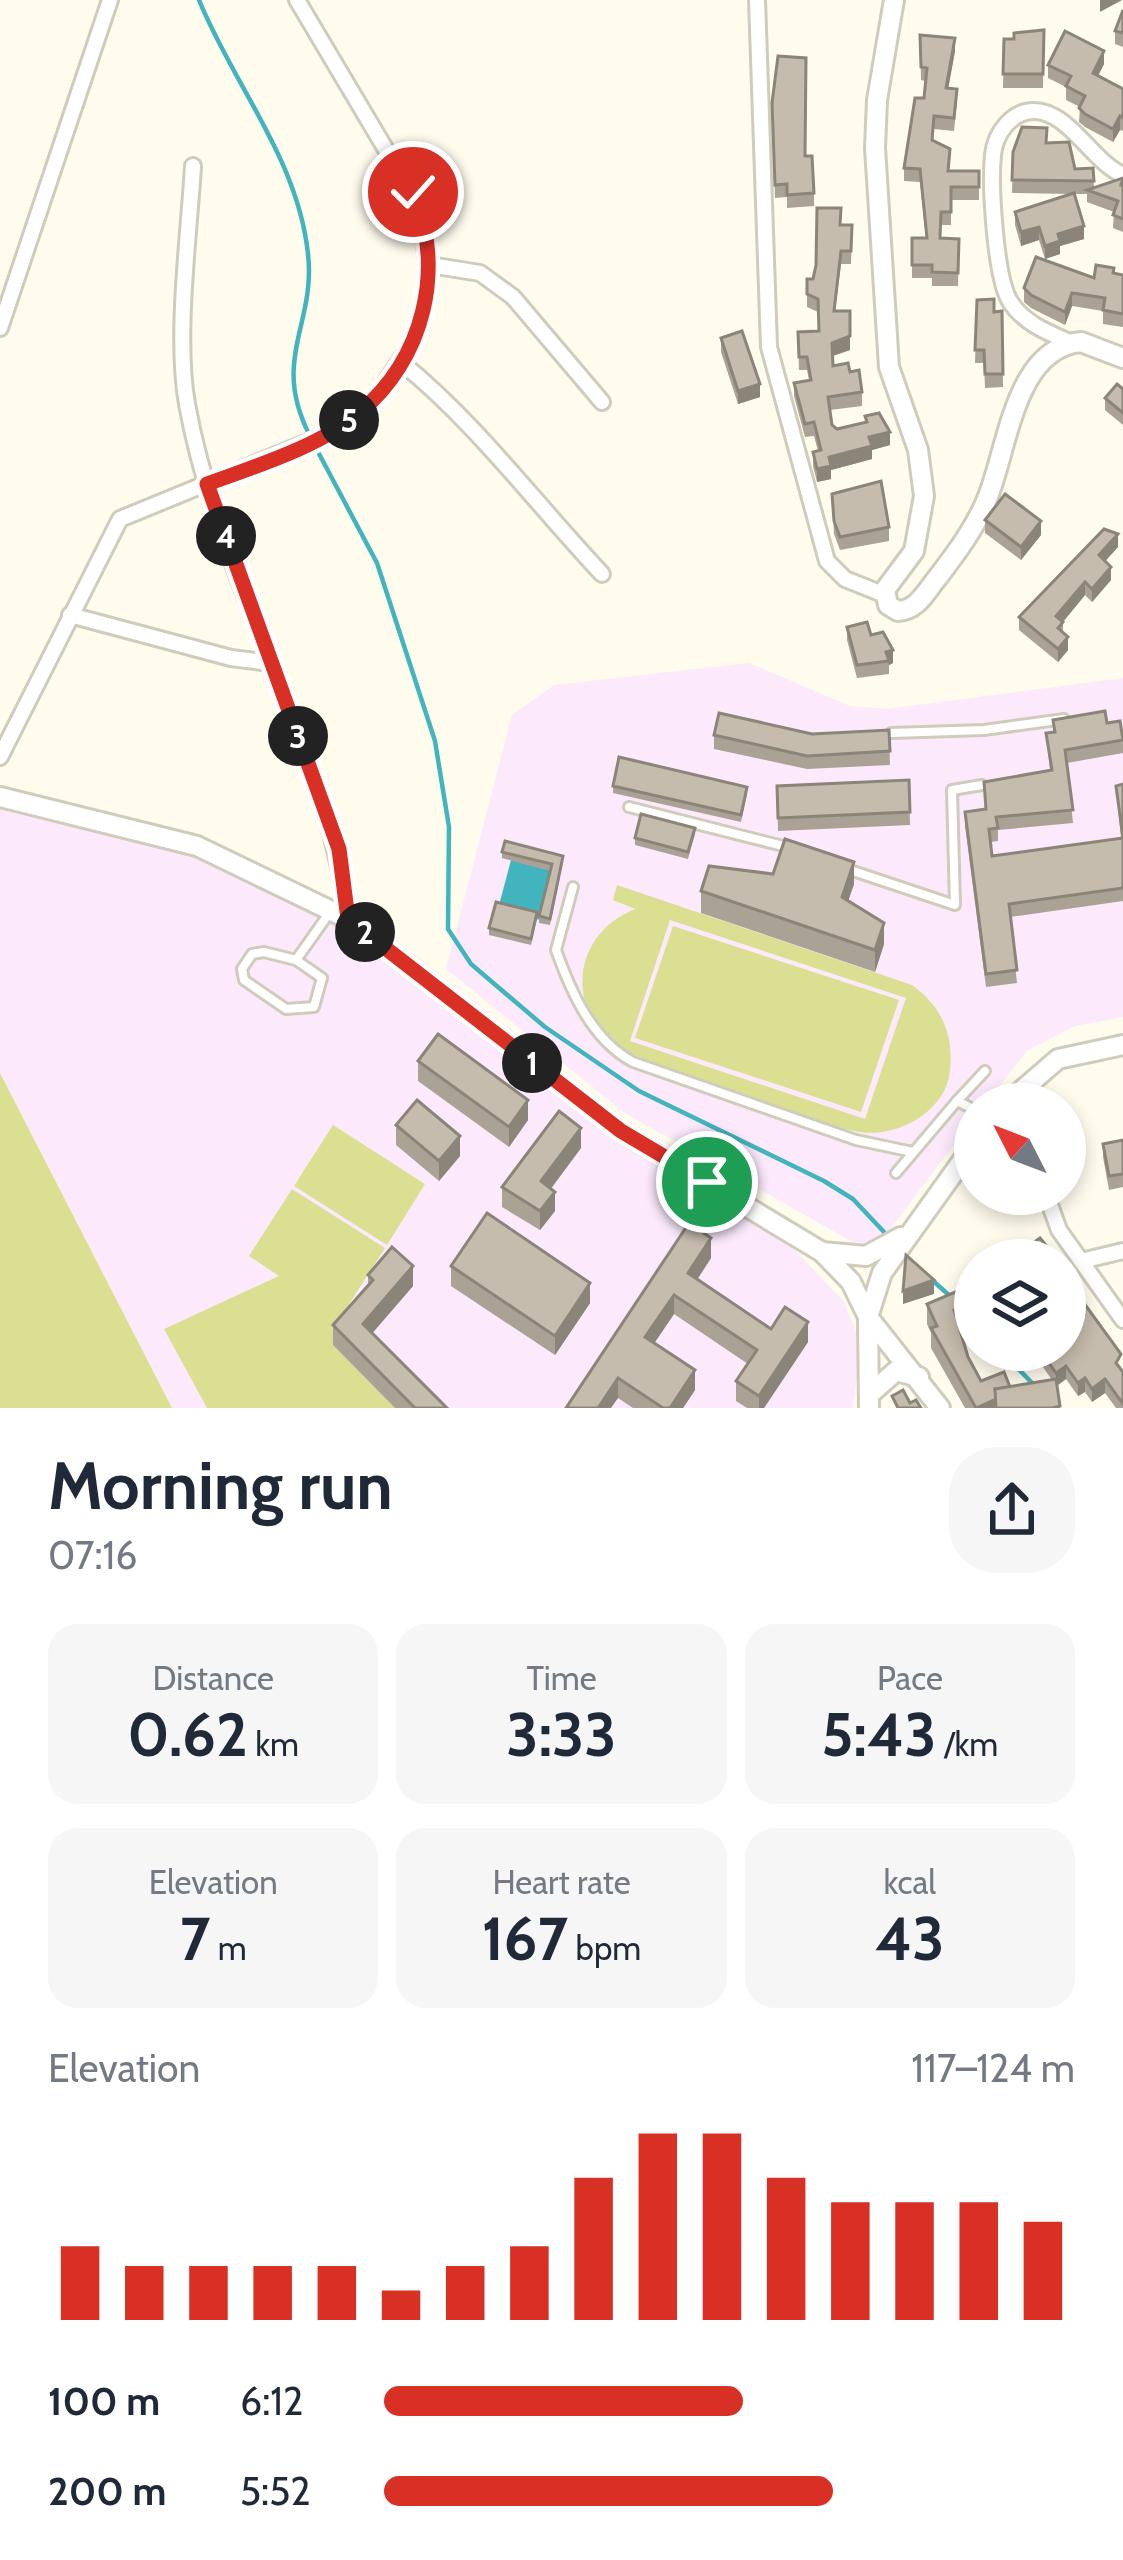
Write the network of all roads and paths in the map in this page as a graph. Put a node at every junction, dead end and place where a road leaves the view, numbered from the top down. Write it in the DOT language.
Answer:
graph roads {
  1 [pos="110,0"];
  2 [pos="297,0"];
  3 [pos="757,0"];
  4 [pos="894,0"];
  5 [pos="193,166"];
  6 [pos="1123,175"];
  7 [pos="430,265"];
  8 [pos="0,328"];
  9 [pos="1072,343"];
  10 [pos="1123,358"];
  11 [pos="402,363"];
  12 [pos="602,401"];
  13 [pos="207,484"];
  14 [pos="602,574"];
  15 [pos="885,596"];
  16 [pos="70,615"];
  17 [pos="271,662"];
  18 [pos="1078,717"];
  19 [pos="892,733"];
  20 [pos="0,757"];
  21 [pos="982,785"];
  22 [pos="0,797"];
  23 [pos="629,807"];
  24 [pos="810,855"];
  25 [pos="830,862"];
  26 [pos="573,886"];
  27 [pos="339,915"];
  28 [pos="296,960"];
  29 [pos="1123,1045"];
  30 [pos="985,1071"];
  31 [pos="1027,1081"];
  32 [pos="974,1083"];
  33 [pos="954,1104"];
  34 [pos="913,1152"];
  35 [pos="954,1171"];
  36 [pos="896,1172"];
  37 [pos="912,1227"];
  38 [pos="1123,1251"];
  39 [pos="822,1252"];
  40 [pos="1086,1260"];
  41 [pos="1086,1268"];
  42 [pos="868,1317"];
  43 [pos="1123,1320"];
  44 [pos="919,1377"];
  45 [pos="870,1400"];
  46 [pos="940,1408"];
  1 -- 8 [label="street"];
  2 -- 7 [label="street"];
  3 -- 15 [label="street"];
  4 -- 15 [label="street"];
  5 -- 13 [label="street"];
  6 -- 9 [label="street"];
  7 -- 11 [label="street"];
  7 -- 12 [label="street"];
  9 -- 10 [label="street"];
  9 -- 15 [label="street"];
  11 -- 13 [label="street"];
  11 -- 14 [label="street"];
  13 -- 16 [label="street"];
  13 -- 17 [label="street"];
  16 -- 17 [label="street"];
  16 -- 20 [label="street"];
  17 -- 27 [label="street"];
  18 -- 19 [label="lane"];
  21 -- 25 [label="lane"];
  22 -- 27 [label="street"];
  23 -- 24 [label="lane"];
  26 -- 34 [label="lane"];
  27 -- 28 [label="lane"];
  27 -- 39 [label="street"];
  28 -- 28 [label="lane"];
  29 -- 31 [label="street"];
  30 -- 32 [label="lane"];
  33 -- 34 [label="lane"];
  34 -- 36 [label="lane"];
  35 -- 37 [label="street"];
  37 -- 39 [label="street"];
  37 -- 42 [label="street"];
  38 -- 40 [label="street"];
  39 -- 42 [label="street"];
  41 -- 43 [label="street"];
  42 -- 44 [label="street"];
  42 -- 45 [label="street"];
  44 -- 45 [label="street"];
  44 -- 46 [label="street"];
}
